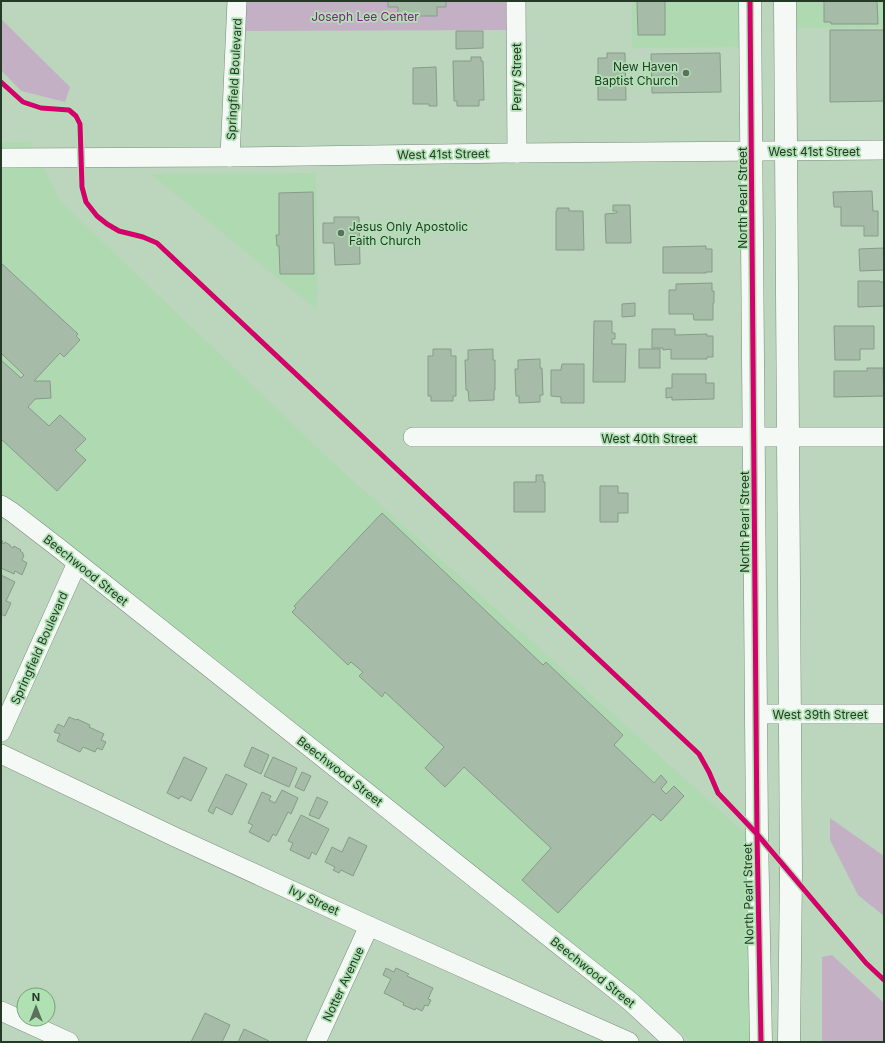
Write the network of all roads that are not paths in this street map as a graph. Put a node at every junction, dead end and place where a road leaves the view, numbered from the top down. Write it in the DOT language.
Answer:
graph roads {
  1 [pos="237,1"];
  2 [pos="516,1"];
  3 [pos="750,1"];
  4 [pos="785,1"];
  5 [pos="884,150"];
  6 [pos="751,151"];
  7 [pos="786,151"];
  8 [pos="517,153"];
  9 [pos="1,158"];
  10 [pos="230,158"];
  11 [pos="413,437"];
  12 [pos="753,437"];
  13 [pos="788,437"];
  14 [pos="884,437"];
  15 [pos="1,505"];
  16 [pos="77,563"];
  17 [pos="756,714"];
  18 [pos="790,714"];
  19 [pos="884,714"];
  20 [pos="1,732"];
  21 [pos="1,754"];
  22 [pos="369,926"];
  23 [pos="1,1011"];
  24 [pos="69,1042"];
  25 [pos="316,1042"];
  26 [pos="629,1042"];
  27 [pos="674,1042"];
  28 [pos="761,1042"];
  29 [pos="789,1042"];
  1 -- 10 [label="street, Springfield Boulevard"];
  2 -- 8 [label="street, Perry Street"];
  3 -- 6 [label="street, North Pearl Street"];
  4 -- 7 [label="street"];
  5 -- 7 [label="street, West 41st Street"];
  6 -- 7 [label="street, West 41st Street"];
  6 -- 8 [label="street, West 41st Street"];
  6 -- 12 [label="street, North Pearl Street"];
  7 -- 13 [label="street"];
  8 -- 10 [label="street, West 41st Street"];
  9 -- 10 [label="street, West 41st Street"];
  11 -- 12 [label="street, West 40th Street"];
  12 -- 13 [label="street, West 40th Street"];
  12 -- 17 [label="street, North Pearl Street"];
  13 -- 14 [label="street, West 40th Street"];
  13 -- 18 [label="street"];
  15 -- 16 [label="street, Beechwood Street"];
  16 -- 20 [label="street, Springfield Boulevard"];
  16 -- 27 [label="street, Beechwood Street"];
  17 -- 18 [label="street, West 39th Street"];
  17 -- 28 [label="street, North Pearl Street"];
  18 -- 19 [label="street, West 39th Street"];
  18 -- 29 [label="street"];
  21 -- 22 [label="street, Ivy Street"];
  22 -- 25 [label="street, Notter Avenue"];
  22 -- 26 [label="street, Ivy Street"];
  23 -- 24 [label="street"];
}
